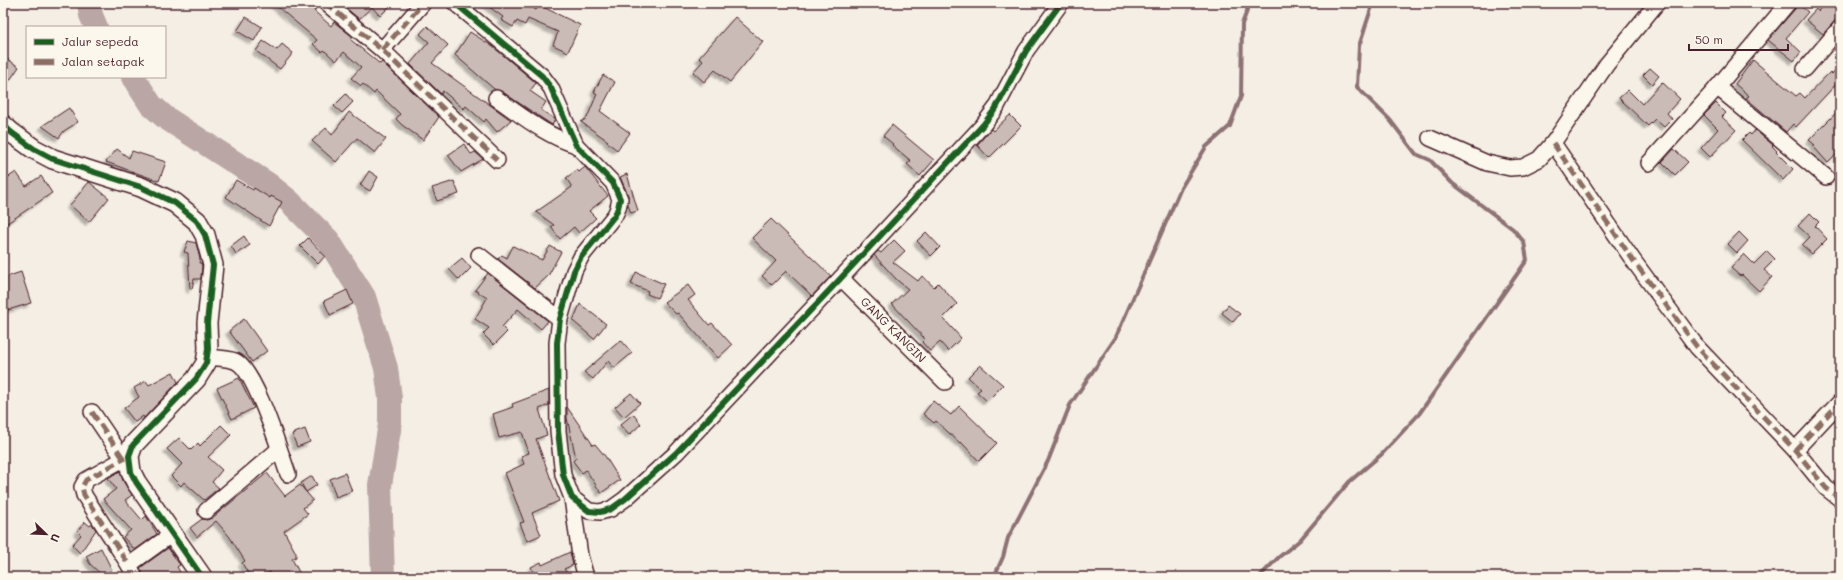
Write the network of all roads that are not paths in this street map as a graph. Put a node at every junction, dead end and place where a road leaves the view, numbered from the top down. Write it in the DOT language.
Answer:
graph roads {
  1 [pos="326,3"];
  2 [pos="423,3"];
  3 [pos="456,3"];
  4 [pos="1061,3"];
  5 [pos="1657,3"];
  6 [pos="1788,3"];
  7 [pos="1840,28"];
  8 [pos="382,50"];
  9 [pos="1805,69"];
  10 [pos="1717,87"];
  11 [pos="496,98"];
  12 [pos="3,125"];
  13 [pos="1430,138"];
  14 [pos="1552,143"];
  15 [pos="576,145"];
  16 [pos="497,160"];
  17 [pos="1649,163"];
  18 [pos="1826,177"];
  19 [pos="479,255"];
  20 [pos="842,278"];
  21 [pos="560,319"];
  22 [pos="208,356"];
  23 [pos="945,382"];
  24 [pos="1840,402"];
  25 [pos="92,412"];
  26 [pos="279,449"];
  27 [pos="1795,450"];
  28 [pos="126,457"];
  29 [pos="288,474"];
  30 [pos="572,498"];
  31 [pos="1840,499"];
  32 [pos="206,511"];
  33 [pos="172,534"];
  34 [pos="132,571"];
  35 [pos="202,577"];
  36 [pos="586,577"];
  1 -- 8 [label="street"];
  2 -- 8 [label="street"];
  3 -- 15 [label="street"];
  4 -- 20 [label="street"];
  5 -- 14 [label="street"];
  6 -- 10 [label="street"];
  7 -- 9 [label="street"];
  8 -- 16 [label="street"];
  10 -- 17 [label="street"];
  10 -- 18 [label="street"];
  11 -- 15 [label="street"];
  12 -- 22 [label="street"];
  13 -- 14 [label="street"];
  14 -- 27 [label="street"];
  15 -- 21 [label="street"];
  19 -- 21 [label="street"];
  20 -- 23 [label="street, GANG KANGIN"];
  20 -- 30 [label="street"];
  21 -- 30 [label="street"];
  22 -- 26 [label="street"];
  22 -- 28 [label="street"];
  24 -- 27 [label="street"];
  25 -- 28 [label="street"];
  26 -- 29 [label="street"];
  26 -- 32 [label="street"];
  27 -- 31 [label="street"];
  28 -- 33 [label="street"];
  28 -- 34 [label="street"];
  30 -- 36 [label="street"];
  33 -- 34 [label="street"];
  33 -- 35 [label="street"];
}
